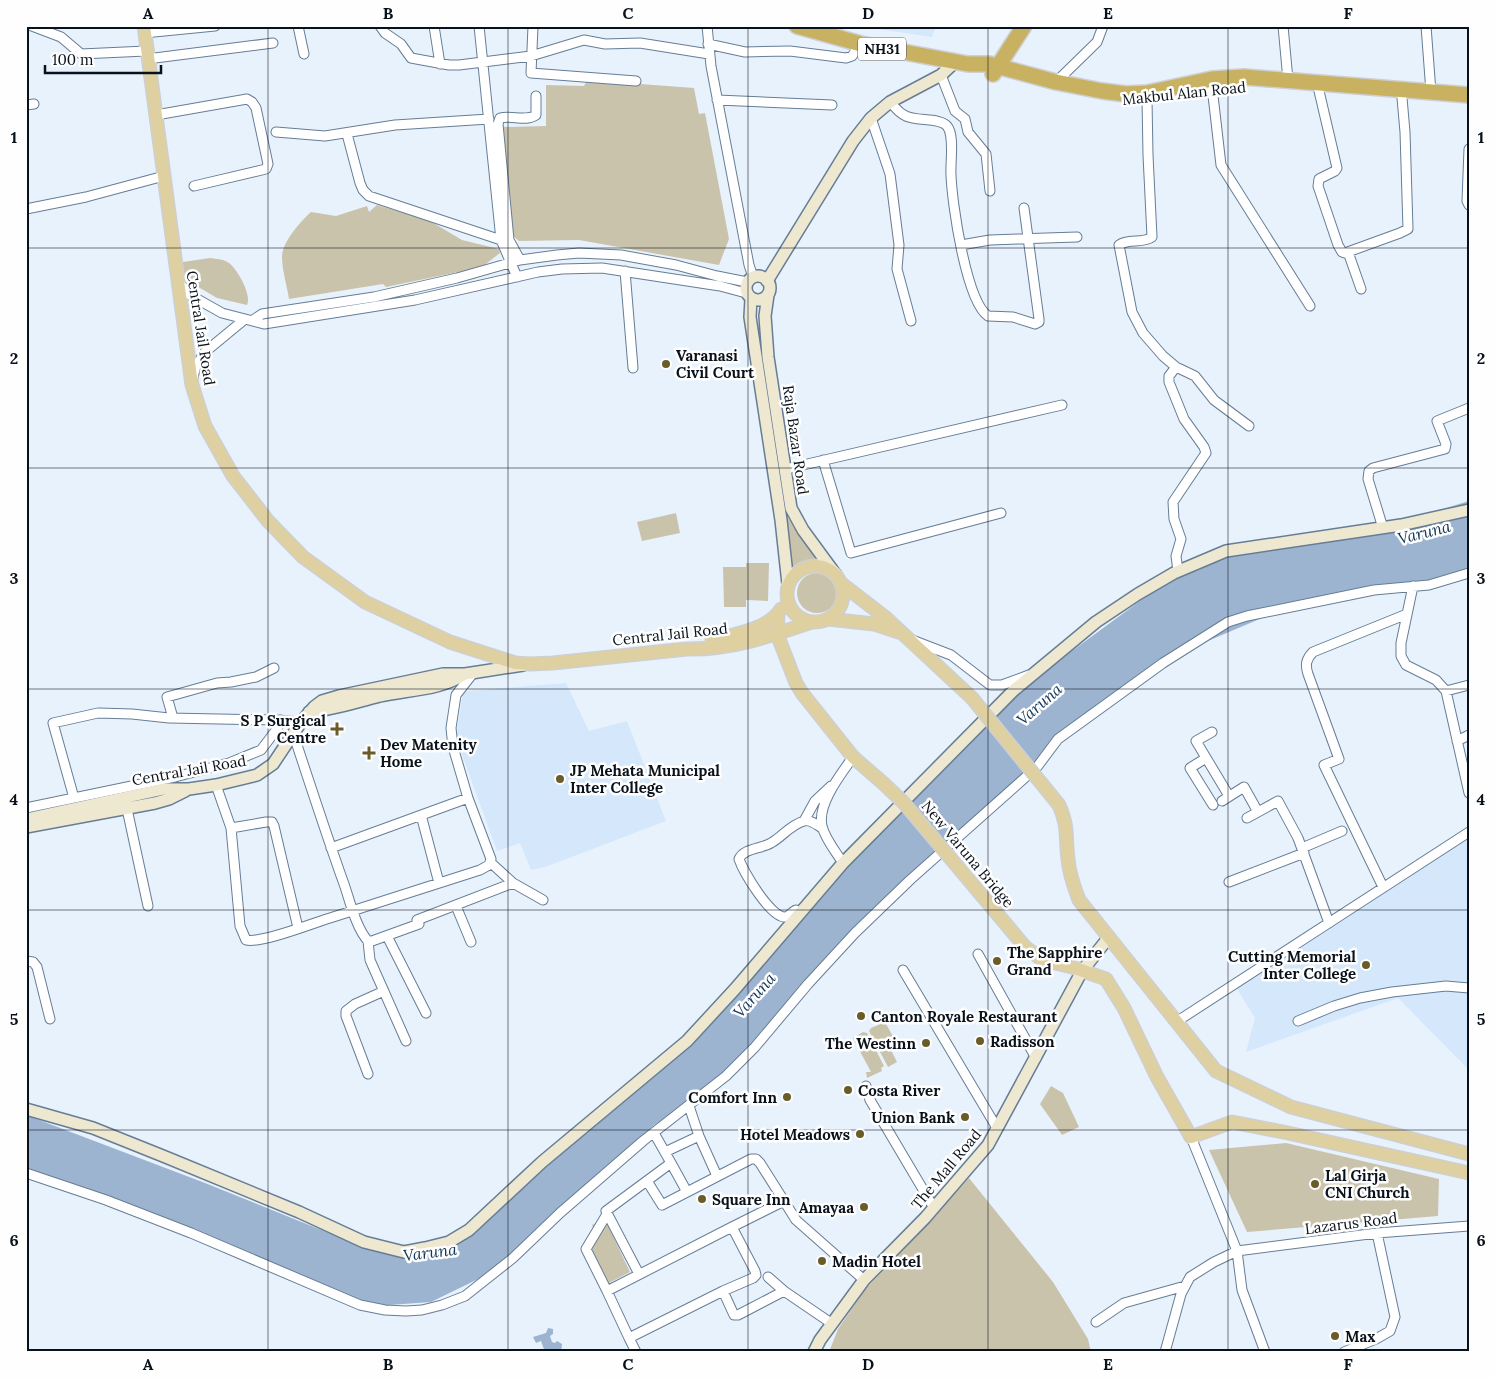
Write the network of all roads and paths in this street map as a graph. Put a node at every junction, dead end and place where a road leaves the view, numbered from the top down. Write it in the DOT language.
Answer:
graph roads {
  1 [pos="32,26"];
  2 [pos="215,26"];
  3 [pos="298,26"];
  4 [pos="380,26"];
  5 [pos="434,26"];
  6 [pos="479,26"];
  7 [pos="533,26"];
  8 [pos="707,26"];
  9 [pos="797,26"];
  10 [pos="1015,26"];
  11 [pos="1024,26"];
  12 [pos="1103,26"];
  13 [pos="1283,26"];
  14 [pos="1426,26"];
  15 [pos="144,29"];
  16 [pos="273,43"];
  17 [pos="861,44"];
  18 [pos="709,49"];
  19 [pos="304,54"];
  20 [pos="146,55"];
  21 [pos="531,56"];
  22 [pos="482,62"];
  23 [pos="962,63"];
  24 [pos="440,64"];
  25 [pos="990,69"];
  26 [pos="941,75"];
  27 [pos="1288,80"];
  28 [pos="636,81"];
  29 [pos="1056,82"];
  30 [pos="1212,87"];
  31 [pos="1319,91"];
  32 [pos="1431,92"];
  33 [pos="1469,95"];
  34 [pos="536,96"];
  35 [pos="1402,98"];
  36 [pos="717,100"];
  37 [pos="1148,100"];
  38 [pos="890,102"];
  39 [pos="1469,104"];
  40 [pos="832,105"];
  41 [pos="156,115"];
  42 [pos="870,118"];
  43 [pos="488,120"];
  44 [pos="276,132"];
  45 [pos="347,134"];
  46 [pos="1469,149"];
  47 [pos="164,176"];
  48 [pos="194,186"];
  49 [pos="990,191"];
  50 [pos="1468,203"];
  51 [pos="1024,208"];
  52 [pos="26,209"];
  53 [pos="1077,237"];
  54 [pos="1028,238"];
  55 [pos="501,240"];
  56 [pos="961,245"];
  57 [pos="1348,252"];
  58 [pos="516,261"];
  59 [pos="625,271"];
  60 [pos="517,277"];
  61 [pos="177,281"];
  62 [pos="767,281"];
  63 [pos="749,288"];
  64 [pos="1361,289"];
  65 [pos="768,295"];
  66 [pos="1310,306"];
  67 [pos="249,320"];
  68 [pos="911,321"];
  69 [pos="1176,367"];
  70 [pos="633,368"];
  71 [pos="192,385"];
  72 [pos="1062,405"];
  73 [pos="1469,408"];
  74 [pos="1249,426"];
  75 [pos="823,460"];
  76 [pos="786,468"];
  77 [pos="1469,510"];
  78 [pos="1001,513"];
  79 [pos="1383,528"];
  80 [pos="1178,571"];
  81 [pos="1469,572"];
  82 [pos="839,580"];
  83 [pos="788,584"];
  84 [pos="1413,586"];
  85 [pos="787,598"];
  86 [pos="778,614"];
  87 [pos="1407,614"];
  88 [pos="828,619"];
  89 [pos="812,622"];
  90 [pos="777,634"];
  91 [pos="907,637"];
  92 [pos="687,649"];
  93 [pos="530,664"];
  94 [pos="274,668"];
  95 [pos="470,673"];
  96 [pos="1034,673"];
  97 [pos="1469,685"];
  98 [pos="1446,691"];
  99 [pos="173,718"];
  100 [pos="281,720"];
  101 [pos="301,722"];
  102 [pos="1212,732"];
  103 [pos="293,733"];
  104 [pos="1469,735"];
  105 [pos="1457,741"];
  106 [pos="853,757"];
  107 [pos="1206,758"];
  108 [pos="838,780"];
  109 [pos="216,785"];
  110 [pos="189,789"];
  111 [pos="1469,793"];
  112 [pos="74,798"];
  113 [pos="468,798"];
  114 [pos="1213,805"];
  115 [pos="26,808"];
  116 [pos="127,809"];
  117 [pos="1258,812"];
  118 [pos="421,815"];
  119 [pos="1246,818"];
  120 [pos="26,819"];
  121 [pos="804,821"];
  122 [pos="26,828"];
  123 [pos="231,828"];
  124 [pos="822,828"];
  125 [pos="1342,831"];
  126 [pos="1469,832"];
  127 [pos="331,848"];
  128 [pos="1303,851"];
  129 [pos="490,862"];
  130 [pos="843,863"];
  131 [pos="1229,882"];
  132 [pos="440,883"];
  133 [pos="513,883"];
  134 [pos="1383,888"];
  135 [pos="543,900"];
  136 [pos="148,906"];
  137 [pos="456,906"];
  138 [pos="353,910"];
  139 [pos="801,912"];
  140 [pos="1329,923"];
  141 [pos="298,928"];
  142 [pos="387,936"];
  143 [pos="1109,936"];
  144 [pos="368,941"];
  145 [pos="471,942"];
  146 [pos="978,954"];
  147 [pos="26,961"];
  148 [pos="903,970"];
  149 [pos="1082,971"];
  150 [pos="1469,988"];
  151 [pos="384,992"];
  152 [pos="426,1013"];
  153 [pos="50,1018"];
  154 [pos="1298,1021"];
  155 [pos="1176,1022"];
  156 [pos="406,1041"];
  157 [pos="1036,1058"];
  158 [pos="368,1074"];
  159 [pos="866,1086"];
  160 [pos="689,1106"];
  161 [pos="26,1109"];
  162 [pos="997,1128"];
  163 [pos="654,1133"];
  164 [pos="700,1136"];
  165 [pos="1191,1137"];
  166 [pos="665,1152"];
  167 [pos="1469,1154"];
  168 [pos="671,1163"];
  169 [pos="26,1173"];
  170 [pos="1469,1173"];
  171 [pos="717,1176"];
  172 [pos="647,1181"];
  173 [pos="687,1192"];
  174 [pos="784,1201"];
  175 [pos="934,1208"];
  176 [pos="606,1214"];
  177 [pos="1469,1226"];
  178 [pos="732,1227"];
  179 [pos="1377,1233"];
  180 [pos="1237,1251"];
  181 [pos="639,1274"];
  182 [pos="768,1277"];
  183 [pos="864,1280"];
  184 [pos="1185,1286"];
  185 [pos="607,1291"];
  186 [pos="723,1291"];
  187 [pos="784,1291"];
  188 [pos="1096,1322"];
  189 [pos="832,1323"];
  190 [pos="629,1338"];
  191 [pos="636,1352"];
  192 [pos="814,1352"];
  193 [pos="1165,1352"];
  194 [pos="1265,1352"];
  195 [pos="1344,1352"];
  1 -- 20 [label="street"];
  2 -- 15 [label="street"];
  3 -- 19 [label="street"];
  4 -- 24 [label="street"];
  5 -- 24 [label="street"];
  6 -- 22 [label="street"];
  7 -- 21 [label="street"];
  8 -- 18 [label="street"];
  9 -- 17 [label="highway, NH31"];
  10 -- 25 [label="highway"];
  11 -- 25 [label="highway"];
  12 -- 29 [label="street"];
  13 -- 27 [label="street"];
  14 -- 32 [label="street"];
  15 -- 20 [label="main road, Central Jail Road"];
  16 -- 20 [label="street"];
  17 -- 18 [label="street"];
  17 -- 23 [label="highway, NH31"];
  18 -- 21 [label="street"];
  18 -- 36 [label="street"];
  20 -- 41 [label="main road, Central Jail Road"];
  21 -- 22 [label="street"];
  21 -- 28 [label="street"];
  22 -- 24 [label="street"];
  22 -- 43 [label="street"];
  23 -- 25 [label="highway, NH31"];
  23 -- 26 [label="street"];
  25 -- 29 [label="highway, Makbul Alan Road"];
  25 -- 37 [label="highway, Makbul Alan Road"];
  26 -- 38 [label="street"];
  26 -- 49 [label="street"];
  27 -- 29 [label="highway, Makbul Alan Road"];
  27 -- 32 [label="highway, Makbul Alan Road"];
  30 -- 31 [label="highway, Makbul Alan Road"];
  30 -- 37 [label="highway, Makbul Alan Road"];
  30 -- 66 [label="street"];
  31 -- 35 [label="highway, Makbul Alan Road"];
  31 -- 57 [label="street"];
  32 -- 33 [label="highway, Makbul Alan Road"];
  34 -- 58 [label="street"];
  35 -- 39 [label="highway, Makbul Alan Road"];
  35 -- 57 [label="street"];
  36 -- 40 [label="street"];
  36 -- 63 [label="street"];
  37 -- 69 [label="street"];
  38 -- 42 [label="street"];
  38 -- 56 [label="street"];
  41 -- 47 [label="main road, Central Jail Road"];
  41 -- 48 [label="street"];
  42 -- 62 [label="street"];
  42 -- 68 [label="street"];
  43 -- 45 [label="street"];
  43 -- 55 [label="street"];
  44 -- 45 [label="street"];
  45 -- 55 [label="street"];
  46 -- 50 [label="street"];
  47 -- 52 [label="street"];
  47 -- 61 [label="main road, Central Jail Road"];
  51 -- 54 [label="street"];
  53 -- 54 [label="street"];
  54 -- 56 [label="street"];
  54 -- 56 [label="street"];
  55 -- 58 [label="street"];
  57 -- 64 [label="street"];
  58 -- 60 [label="street"];
  58 -- 63 [label="street"];
  58 -- 67 [label="street"];
  59 -- 60 [label="street"];
  59 -- 63 [label="street"];
  59 -- 70 [label="street"];
  60 -- 67 [label="street"];
  61 -- 67 [label="street"];
  61 -- 71 [label="main road, Central Jail Road"];
  62 -- 63 [label="street"];
  62 -- 65 [label="street, Raja Bazar Road"];
  63 -- 65 [label="street"];
  63 -- 83 [label="street"];
  65 -- 76 [label="street, Raja Bazar Road"];
  67 -- 71 [label="street"];
  69 -- 74 [label="street"];
  69 -- 80 [label="street"];
  71 -- 93 [label="main road, Central Jail Road"];
  72 -- 75 [label="street"];
  73 -- 79 [label="street"];
  75 -- 76 [label="street"];
  75 -- 78 [label="street"];
  76 -- 82 [label="street, Raja Bazar Road"];
  77 -- 79 [label="street"];
  79 -- 80 [label="street"];
  80 -- 96 [label="street"];
  81 -- 84 [label="street"];
  82 -- 83 [label="main road"];
  82 -- 88 [label="main road"];
  82 -- 91 [label="main road"];
  83 -- 85 [label="main road"];
  84 -- 87 [label="street"];
  84 -- 160 [label="street"];
  85 -- 86 [label="main road"];
  85 -- 89 [label="main road"];
  86 -- 90 [label="main road"];
  86 -- 92 [label="main road"];
  87 -- 98 [label="street"];
  87 -- 134 [label="street"];
  88 -- 89 [label="main road"];
  88 -- 91 [label="main road"];
  89 -- 90 [label="main road, Central Jail Road"];
  90 -- 92 [label="main road, Central Jail Road"];
  90 -- 106 [label="main road, New Varuna Bridge"];
  91 -- 96 [label="street"];
  91 -- 143 [label="main road, bridge"];
  92 -- 93 [label="main road, Central Jail Road"];
  93 -- 95 [label="street, Central Jail Road"];
  94 -- 99 [label="street"];
  95 -- 101 [label="street, Central Jail Road"];
  95 -- 113 [label="street"];
  96 -- 130 [label="street"];
  97 -- 98 [label="street"];
  98 -- 105 [label="street"];
  99 -- 100 [label="street"];
  99 -- 112 [label="street"];
  100 -- 101 [label="street"];
  100 -- 112 [label="street"];
  101 -- 103 [label="street, Central Jail Road"];
  102 -- 107 [label="street"];
  103 -- 109 [label="street, Central Jail Road"];
  103 -- 127 [label="street"];
  104 -- 105 [label="street"];
  105 -- 111 [label="street"];
  106 -- 108 [label="street"];
  106 -- 149 [label="main road, New Varuna Bridge, bridge"];
  107 -- 114 [label="street"];
  107 -- 117 [label="street"];
  108 -- 121 [label="street"];
  108 -- 124 [label="street"];
  109 -- 110 [label="street, Central Jail Road"];
  109 -- 123 [label="street"];
  110 -- 116 [label="street"];
  110 -- 120 [label="street, Central Jail Road"];
  112 -- 115 [label="street"];
  113 -- 118 [label="street"];
  113 -- 129 [label="street"];
  116 -- 122 [label="street"];
  116 -- 136 [label="street"];
  117 -- 119 [label="street"];
  117 -- 128 [label="street"];
  118 -- 127 [label="street"];
  118 -- 132 [label="street"];
  121 -- 124 [label="street"];
  121 -- 139 [label="street"];
  123 -- 141 [label="street"];
  123 -- 141 [label="street"];
  124 -- 130 [label="street"];
  125 -- 128 [label="street"];
  126 -- 134 [label="street"];
  127 -- 138 [label="street"];
  128 -- 131 [label="street"];
  128 -- 140 [label="street"];
  129 -- 132 [label="street"];
  129 -- 133 [label="street"];
  130 -- 139 [label="street"];
  132 -- 138 [label="street"];
  133 -- 135 [label="street"];
  133 -- 137 [label="street"];
  134 -- 140 [label="street"];
  137 -- 142 [label="street"];
  137 -- 145 [label="street"];
  138 -- 141 [label="street"];
  138 -- 144 [label="street"];
  139 -- 161 [label="street"];
  140 -- 155 [label="street"];
  142 -- 144 [label="street"];
  142 -- 152 [label="street"];
  143 -- 149 [label="street, The Mall Road"];
  143 -- 155 [label="main road"];
  144 -- 151 [label="street"];
  146 -- 157 [label="street"];
  147 -- 153 [label="street"];
  148 -- 162 [label="street"];
  149 -- 157 [label="street, The Mall Road"];
  149 -- 165 [label="main road, New Varuna Bridge"];
  150 -- 154 [label="street"];
  151 -- 156 [label="street"];
  151 -- 158 [label="street"];
  155 -- 167 [label="main road"];
  157 -- 162 [label="street, The Mall Road"];
  159 -- 175 [label="street"];
  160 -- 163 [label="street"];
  160 -- 164 [label="street"];
  162 -- 175 [label="street, The Mall Road"];
  163 -- 166 [label="street"];
  163 -- 169 [label="street"];
  164 -- 166 [label="street"];
  164 -- 171 [label="street"];
  165 -- 170 [label="main road"];
  165 -- 180 [label="street"];
  166 -- 168 [label="street"];
  168 -- 172 [label="street"];
  168 -- 173 [label="street"];
  171 -- 173 [label="street"];
  171 -- 174 [label="street"];
  172 -- 173 [label="street"];
  172 -- 176 [label="street"];
  174 -- 178 [label="street"];
  174 -- 183 [label="street"];
  175 -- 183 [label="street, The Mall Road"];
  176 -- 181 [label="street"];
  176 -- 185 [label="street"];
  177 -- 179 [label="street, Lazarus Road"];
  178 -- 181 [label="street"];
  178 -- 186 [label="street"];
  179 -- 180 [label="street, Lazarus Road"];
  179 -- 195 [label="street"];
  180 -- 184 [label="street, Lazarus Road"];
  180 -- 194 [label="street"];
  181 -- 185 [label="street"];
  182 -- 187 [label="street"];
  183 -- 189 [label="street, The Mall Road"];
  184 -- 188 [label="street"];
  184 -- 193 [label="street"];
  185 -- 190 [label="street"];
  186 -- 187 [label="street"];
  186 -- 190 [label="street"];
  187 -- 189 [label="street"];
  189 -- 192 [label="street, The Mall Road"];
  190 -- 191 [label="street"];
}
